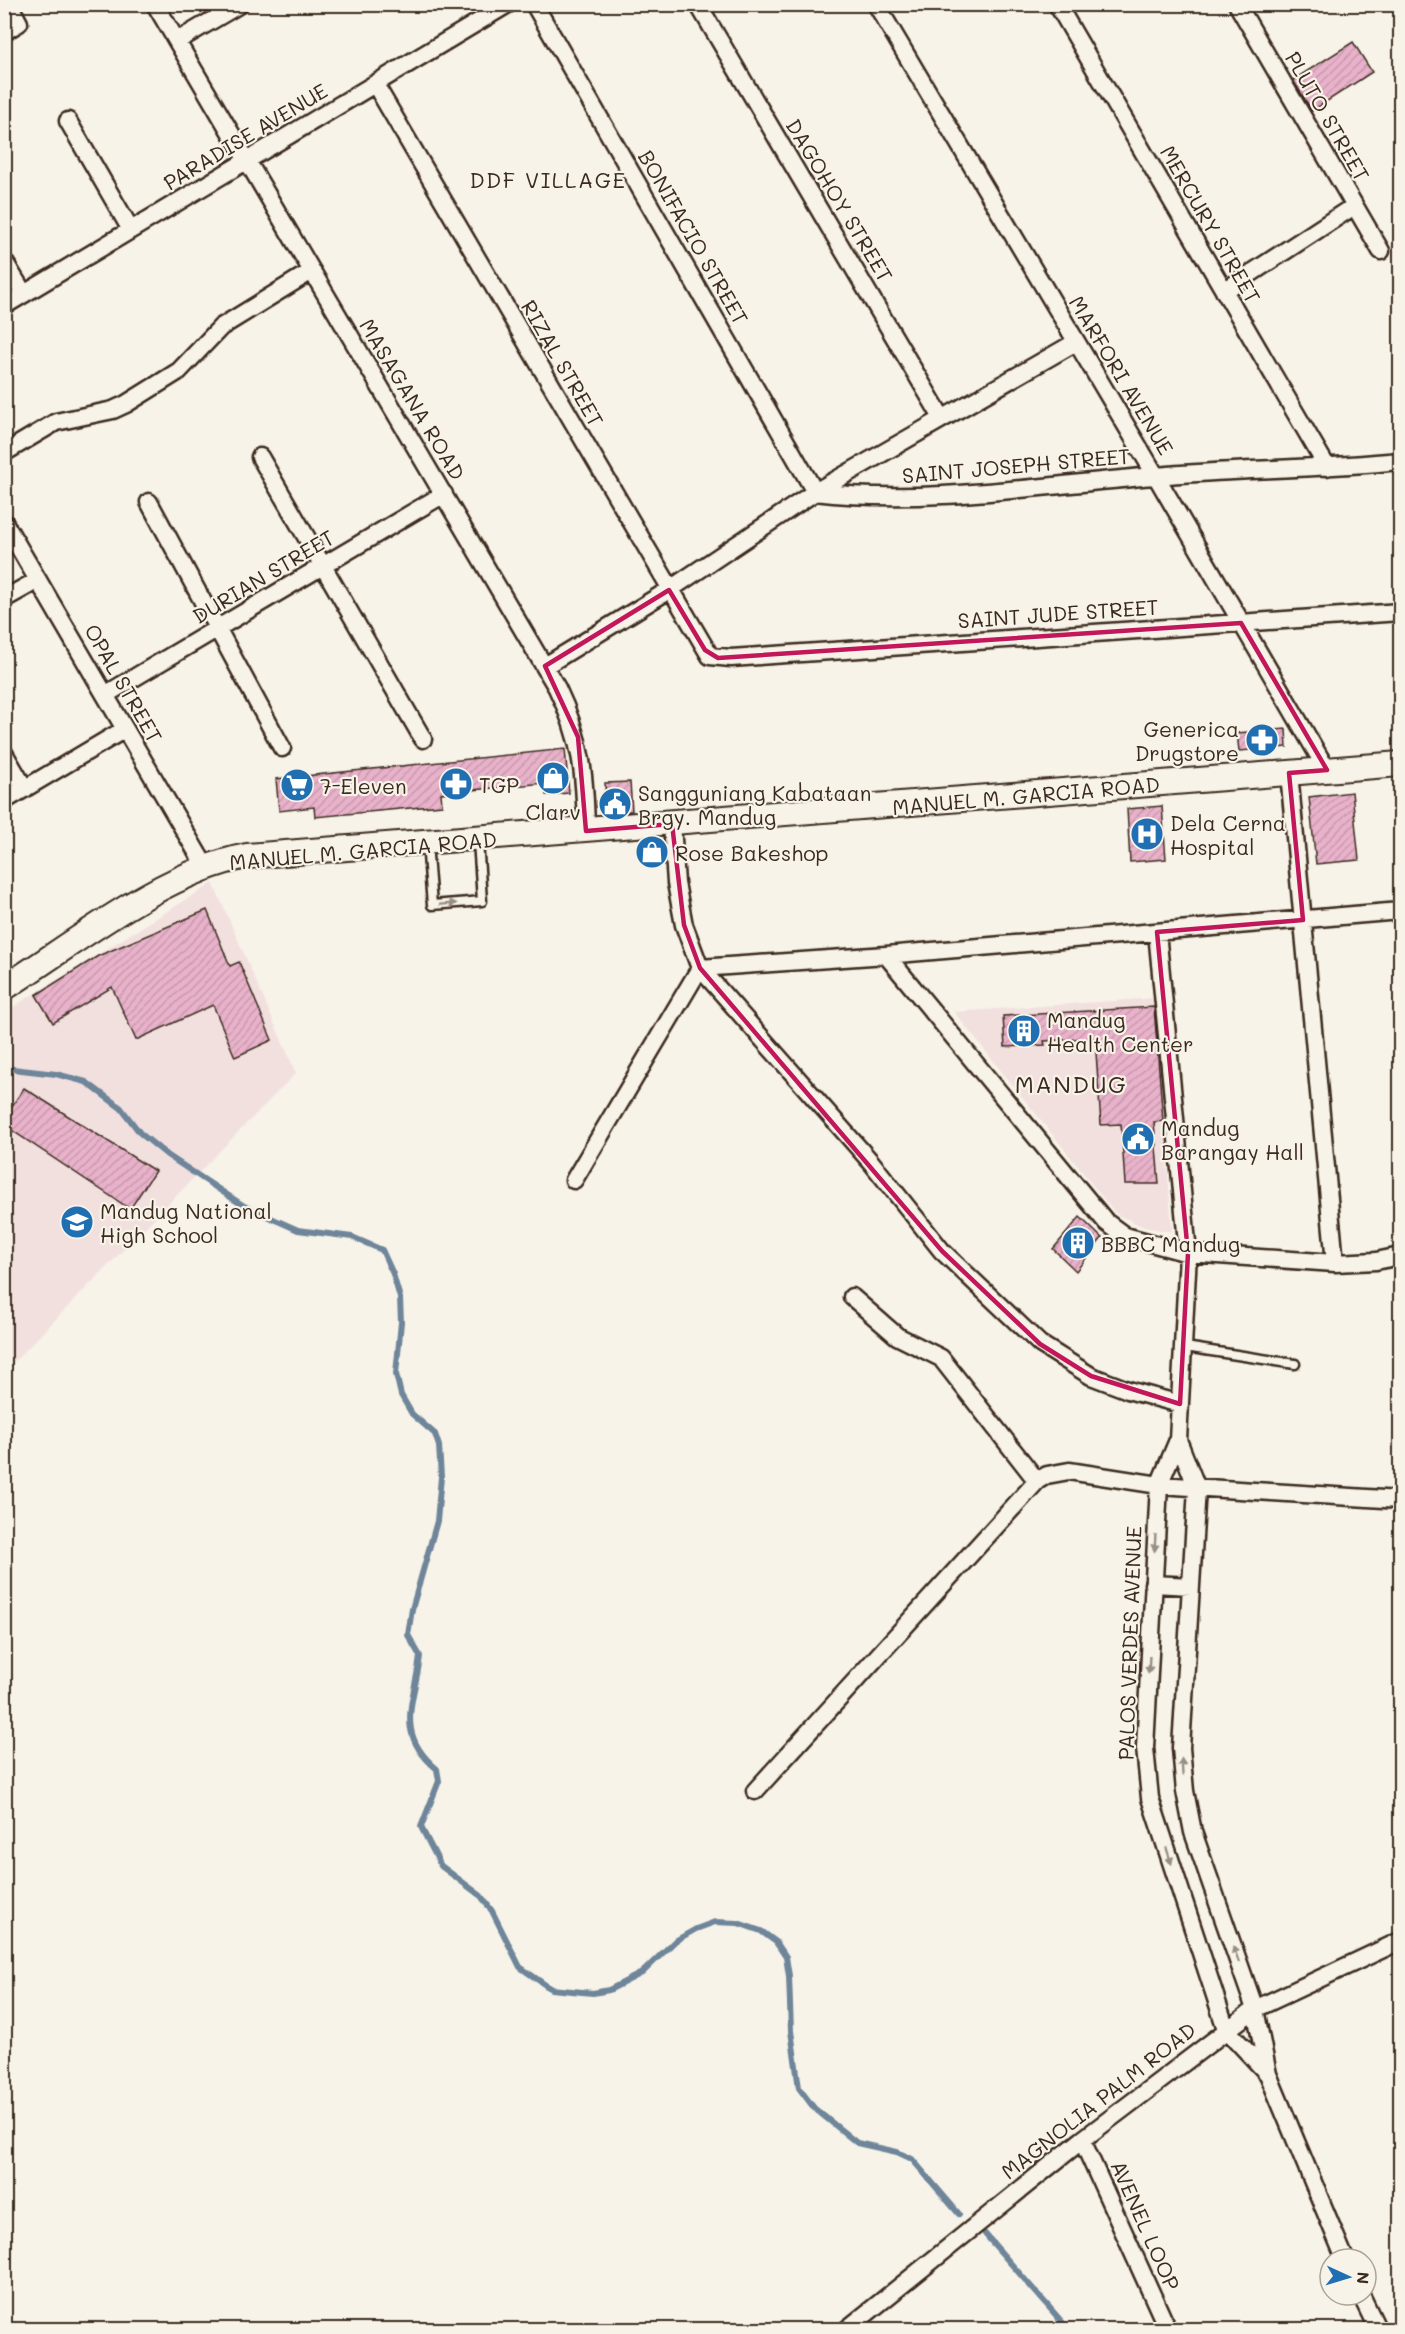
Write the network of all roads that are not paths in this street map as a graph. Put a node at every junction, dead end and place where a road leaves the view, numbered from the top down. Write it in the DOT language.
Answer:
graph roads {
  1 [pos="9,4"];
  2 [pos="155,4"];
  3 [pos="240,4"];
  4 [pos="508,4"];
  5 [pos="534,4"];
  6 [pos="699,4"];
  7 [pos="876,4"];
  8 [pos="1057,4"];
  9 [pos="1237,4"];
  10 [pos="4,32"];
  11 [pos="177,41"];
  12 [pos="375,84"];
  13 [pos="68,121"];
  14 [pos="246,161"];
  15 [pos="1354,206"];
  16 [pos="131,230"];
  17 [pos="1381,251"];
  18 [pos="4,261"];
  19 [pos="310,272"];
  20 [pos="1224,291"];
  21 [pos="24,294"];
  22 [pos="4,306"];
  23 [pos="1076,342"];
  24 [pos="942,418"];
  25 [pos="4,453"];
  26 [pos="260,457"];
  27 [pos="1401,461"];
  28 [pos="1327,467"];
  29 [pos="1156,476"];
  30 [pos="814,492"];
  31 [pos="444,494"];
  32 [pos="149,502"];
  33 [pos="4,522"];
  34 [pos="324,566"];
  35 [pos="38,579"];
  36 [pos="669,590"];
  37 [pos="4,598"];
  38 [pos="1401,612"];
  39 [pos="1241,623"];
  40 [pos="218,629"];
  41 [pos="718,658"];
  42 [pos="545,666"];
  43 [pos="105,695"];
  44 [pos="125,729"];
  45 [pos="423,739"];
  46 [pos="282,748"];
  47 [pos="4,753"];
  48 [pos="1401,764"];
  49 [pos="1327,770"];
  50 [pos="1289,773"];
  51 [pos="25,789"];
  52 [pos="4,801"];
  53 [pos="672,824"];
  54 [pos="586,831"];
  55 [pos="478,840"];
  56 [pos="427,843"];
  57 [pos="205,866"];
  58 [pos="1401,911"];
  59 [pos="1303,920"];
  60 [pos="1157,932"];
  61 [pos="886,955"];
  62 [pos="700,968"];
  63 [pos="4,988"];
  64 [pos="574,1180"];
  65 [pos="1188,1253"];
  66 [pos="1401,1256"];
  67 [pos="1335,1263"];
  68 [pos="852,1297"];
  69 [pos="1185,1347"];
  70 [pos="1295,1364"];
  71 [pos="1180,1404"];
  72 [pos="1178,1440"];
  73 [pos="1036,1481"];
  74 [pos="1159,1485"];
  75 [pos="1197,1488"];
  76 [pos="1401,1500"];
  77 [pos="1153,1584"];
  78 [pos="1191,1586"];
  79 [pos="755,1791"];
  80 [pos="1401,1941"];
  81 [pos="1255,2009"];
  82 [pos="1226,2029"];
  83 [pos="1268,2074"];
  84 [pos="1082,2140"];
  85 [pos="1340,2247"];
  86 [pos="1367,2307"];
  87 [pos="846,2330"];
  88 [pos="1168,2330"];
  89 [pos="1378,2330"];
  1 -- 10 [label="street"];
  2 -- 11 [label="street, MASAGANA ROAD"];
  3 -- 11 [label="street"];
  4 -- 12 [label="street, PARADISE AVENUE"];
  5 -- 30 [label="street, BONIFACIO STREET"];
  6 -- 24 [label="street, DAGOHOY STREET"];
  7 -- 23 [label="street, MARFORI AVENUE"];
  8 -- 20 [label="street, MERCURY STREET"];
  9 -- 15 [label="street, PLUTO STREET"];
  11 -- 14 [label="street, MASAGANA ROAD"];
  12 -- 14 [label="street, PARADISE AVENUE"];
  12 -- 36 [label="street, RIZAL STREET"];
  13 -- 16 [label="street"];
  14 -- 16 [label="street, PARADISE AVENUE"];
  14 -- 19 [label="street, MASAGANA ROAD"];
  15 -- 17 [label="street, PLUTO STREET"];
  15 -- 20 [label="street"];
  16 -- 21 [label="street, PARADISE AVENUE"];
  18 -- 21 [label="street"];
  19 -- 25 [label="street"];
  19 -- 31 [label="street, MASAGANA ROAD"];
  20 -- 28 [label="street, MERCURY STREET"];
  21 -- 22 [label="street, PARADISE AVENUE"];
  23 -- 24 [label="street"];
  23 -- 29 [label="street, MARFORI AVENUE"];
  24 -- 30 [label="street"];
  26 -- 34 [label="street"];
  27 -- 28 [label="street, SAINT JOSEPH STREET"];
  28 -- 29 [label="street, SAINT JOSEPH STREET"];
  29 -- 30 [label="street, SAINT JOSEPH STREET"];
  29 -- 39 [label="street, MARFORI AVENUE"];
  30 -- 36 [label="street"];
  31 -- 34 [label="street, DURIAN STREET"];
  31 -- 42 [label="street, MASAGANA ROAD"];
  32 -- 40 [label="street"];
  33 -- 35 [label="street, OPAL STREET"];
  34 -- 40 [label="street, DURIAN STREET"];
  34 -- 45 [label="street"];
  35 -- 37 [label="street"];
  35 -- 43 [label="street, OPAL STREET"];
  36 -- 41 [label="street, RIZAL STREET"];
  36 -- 42 [label="street"];
  38 -- 39 [label="street, SAINT JUDE STREET"];
  39 -- 41 [label="street, SAINT JUDE STREET"];
  39 -- 49 [label="street, MARFORI AVENUE"];
  40 -- 43 [label="street, DURIAN STREET"];
  40 -- 46 [label="street"];
  42 -- 54 [label="street, MASAGANA ROAD"];
  43 -- 44 [label="street, OPAL STREET"];
  44 -- 51 [label="street"];
  44 -- 57 [label="street, OPAL STREET"];
  47 -- 51 [label="street"];
  48 -- 49 [label="main road, MANUEL M. GARCIA ROAD"];
  49 -- 50 [label="main road, MANUEL M. GARCIA ROAD"];
  50 -- 53 [label="main road, MANUEL M. GARCIA ROAD"];
  50 -- 59 [label="street"];
  51 -- 52 [label="street"];
  53 -- 54 [label="main road, MANUEL M. GARCIA ROAD"];
  53 -- 62 [label="street"];
  54 -- 55 [label="main road, MANUEL M. GARCIA ROAD"];
  55 -- 56 [label="main road, MANUEL M. GARCIA ROAD"];
  56 -- 55 [label="lane, one-way"];
  56 -- 57 [label="main road, MANUEL M. GARCIA ROAD"];
  57 -- 63 [label="main road, MANUEL M. GARCIA ROAD"];
  58 -- 59 [label="street"];
  59 -- 60 [label="street"];
  59 -- 67 [label="street"];
  60 -- 61 [label="street"];
  60 -- 65 [label="street, PALOS VERDES AVENUE"];
  61 -- 62 [label="street"];
  61 -- 65 [label="street"];
  62 -- 64 [label="street"];
  62 -- 71 [label="street"];
  65 -- 67 [label="street"];
  65 -- 69 [label="street, PALOS VERDES AVENUE"];
  66 -- 67 [label="street"];
  68 -- 73 [label="street"];
  69 -- 70 [label="lane"];
  69 -- 71 [label="street, PALOS VERDES AVENUE"];
  71 -- 72 [label="street, PALOS VERDES AVENUE"];
  72 -- 74 [label="street, PALOS VERDES AVENUE"];
  72 -- 75 [label="street, PALOS VERDES AVENUE"];
  73 -- 74 [label="street"];
  73 -- 79 [label="street"];
  74 -- 75 [label="street"];
  74 -- 77 [label="street, PALOS VERDES AVENUE, one-way"];
  75 -- 76 [label="street"];
  75 -- 78 [label="street, PALOS VERDES AVENUE"];
  77 -- 78 [label="street"];
  77 -- 82 [label="street, PALOS VERDES AVENUE, one-way"];
  81 -- 78 [label="street, PALOS VERDES AVENUE, one-way"];
  80 -- 81 [label="street, MAGNOLIA PALM ROAD"];
  81 -- 82 [label="street, MAGNOLIA PALM ROAD"];
  81 -- 83 [label="street, PALOS VERDES AVENUE"];
  82 -- 83 [label="street, PALOS VERDES AVENUE"];
  82 -- 84 [label="street, MAGNOLIA PALM ROAD"];
  83 -- 85 [label="street, PALOS VERDES AVENUE"];
  84 -- 87 [label="street, MAGNOLIA PALM ROAD"];
  84 -- 88 [label="street, AVENEL LOOP"];
  86 -- 89 [label="street"];
}
